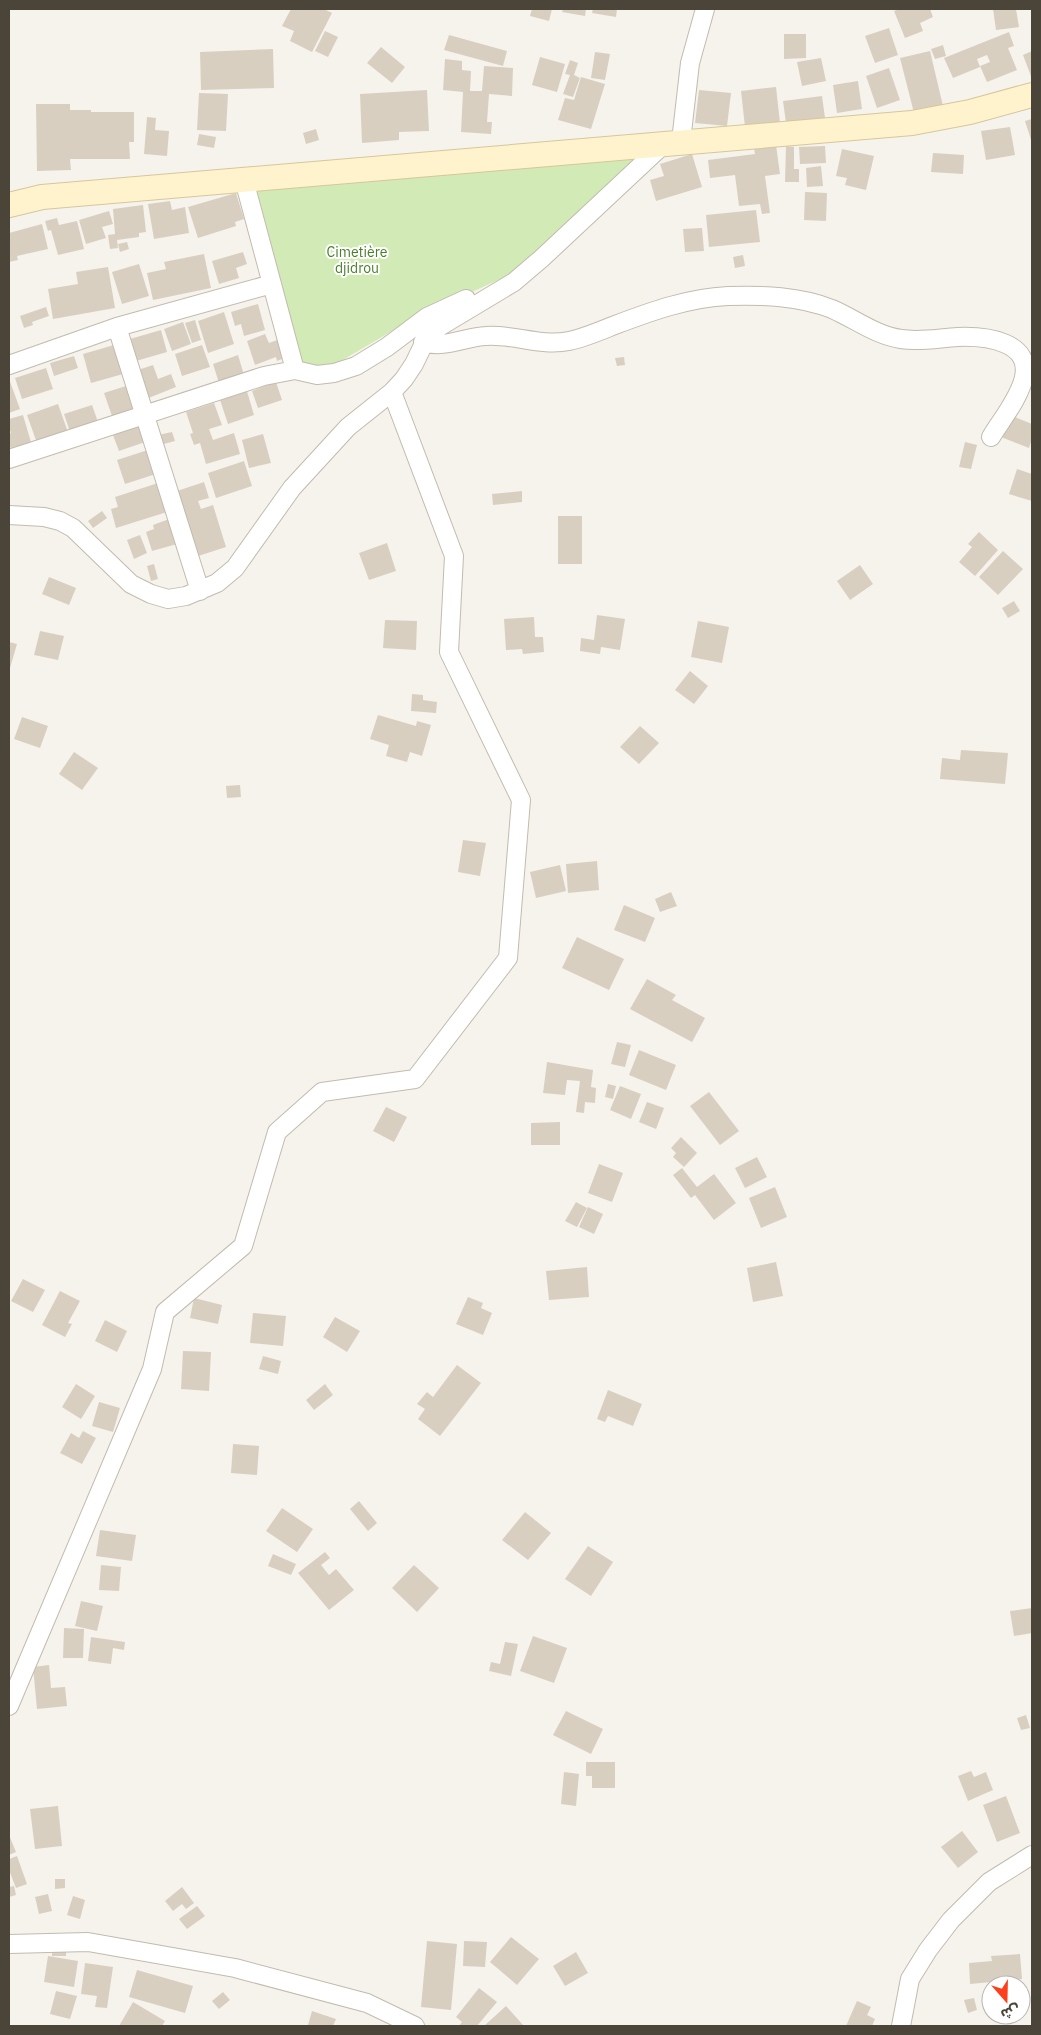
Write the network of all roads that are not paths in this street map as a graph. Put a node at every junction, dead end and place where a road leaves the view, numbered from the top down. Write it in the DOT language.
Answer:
graph roads {
  1 [pos="705,9"];
  2 [pos="1032,95"];
  3 [pos="673,142"];
  4 [pos="244,180"];
  5 [pos="9,205"];
  6 [pos="272,284"];
  7 [pos="481,301"];
  8 [pos="117,327"];
  9 [pos="423,342"];
  10 [pos="9,365"];
  11 [pos="295,370"];
  12 [pos="1028,377"];
  13 [pos="392,392"];
  14 [pos="145,416"];
  15 [pos="990,437"];
  16 [pos="9,459"];
  17 [pos="9,515"];
  18 [pos="200,591"];
  19 [pos="9,1706"];
  20 [pos="1032,1855"];
  21 [pos="9,1944"];
  22 [pos="415,2026"];
  23 [pos="901,2026"];
  1 -- 3 [label="street"];
  2 -- 3 [label="street"];
  3 -- 4 [label="street"];
  3 -- 7 [label="street"];
  4 -- 5 [label="street"];
  4 -- 6 [label="street"];
  6 -- 8 [label="street"];
  6 -- 11 [label="street"];
  7 -- 9 [label="street"];
  7 -- 11 [label="street"];
  8 -- 10 [label="street"];
  8 -- 14 [label="street"];
  9 -- 12 [label="street"];
  9 -- 13 [label="street"];
  11 -- 14 [label="street"];
  12 -- 15 [label="street"];
  13 -- 18 [label="street"];
  13 -- 19 [label="street"];
  14 -- 16 [label="street"];
  14 -- 18 [label="street"];
  17 -- 18 [label="street"];
  20 -- 23 [label="street"];
  21 -- 22 [label="street"];
}
